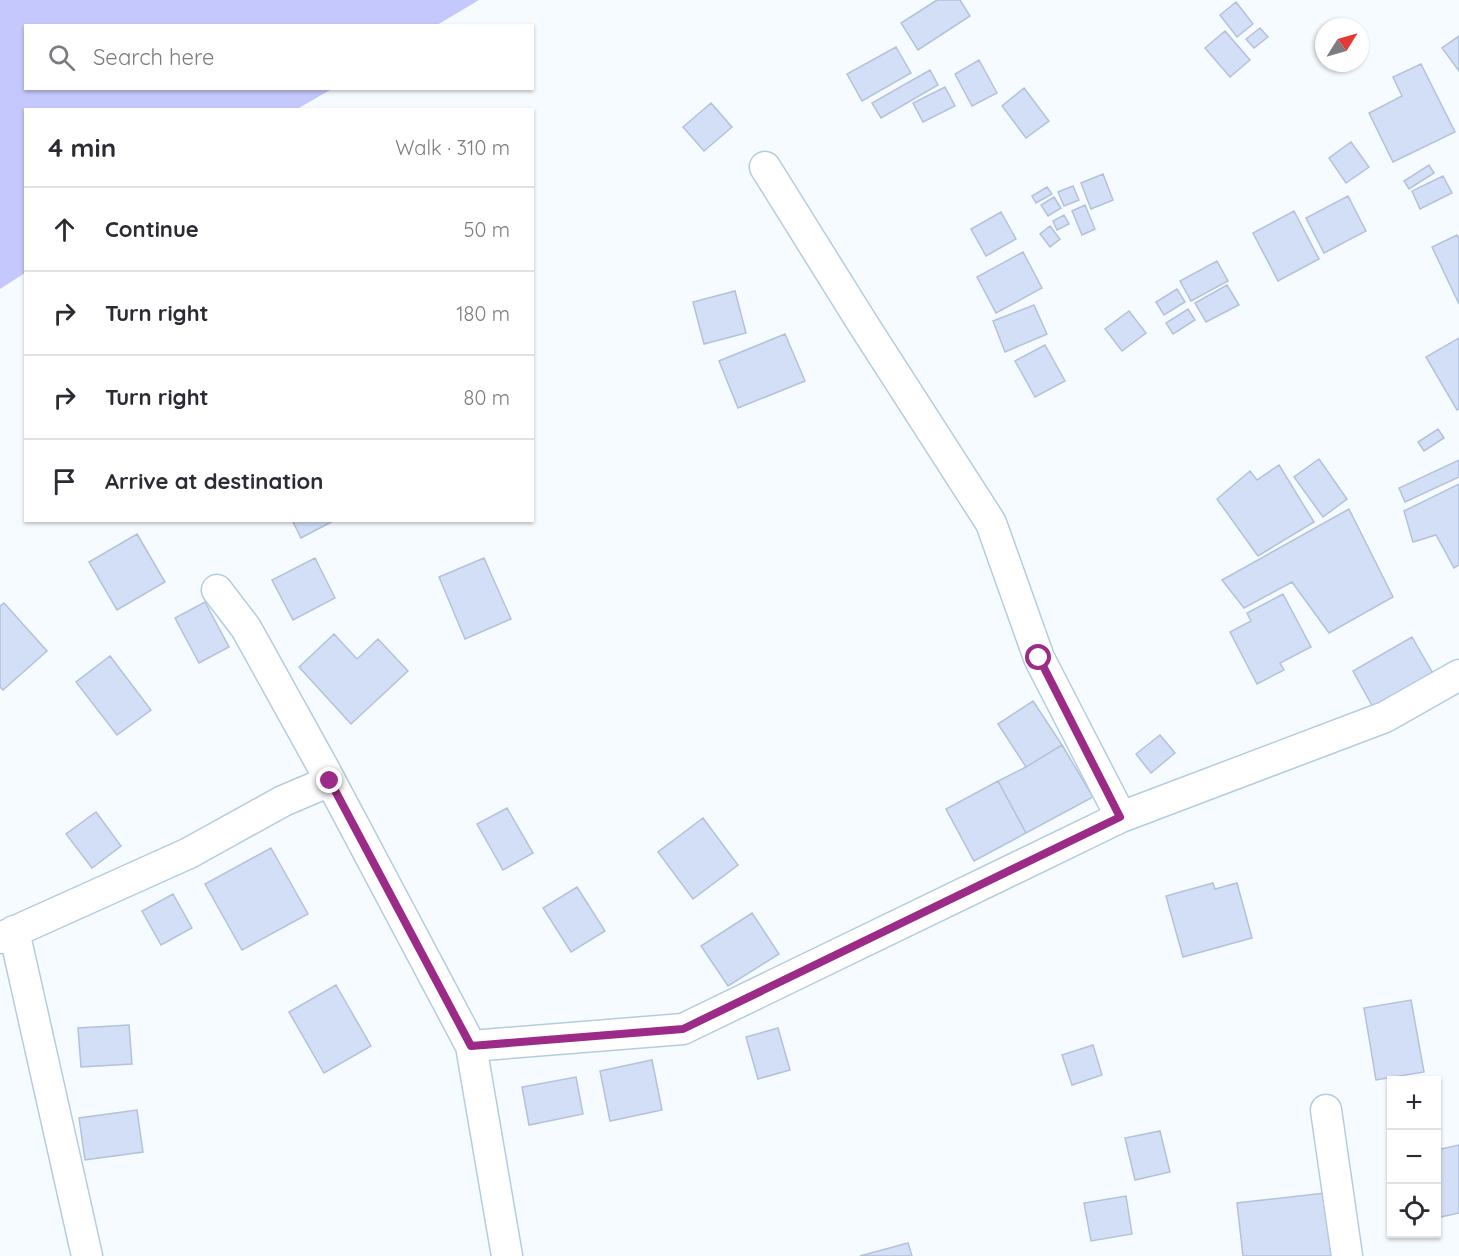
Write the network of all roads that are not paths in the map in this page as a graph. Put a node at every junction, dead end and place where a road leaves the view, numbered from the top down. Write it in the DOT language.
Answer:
graph roads {
  1 [pos="765,167"];
  2 [pos="217,590"];
  3 [pos="1459,675"];
  4 [pos="330,781"];
  5 [pos="1120,817"];
  6 [pos="7,935"];
  7 [pos="471,1046"];
  8 [pos="1326,1110"];
  9 [pos="87,1256"];
  10 [pos="507,1256"];
  11 [pos="1347,1256"];
  1 -- 5 [label="street"];
  2 -- 4 [label="street"];
  3 -- 5 [label="street"];
  4 -- 6 [label="street"];
  4 -- 7 [label="street"];
  5 -- 7 [label="street"];
  6 -- 9 [label="street"];
  7 -- 10 [label="street"];
  8 -- 11 [label="street"];
}
